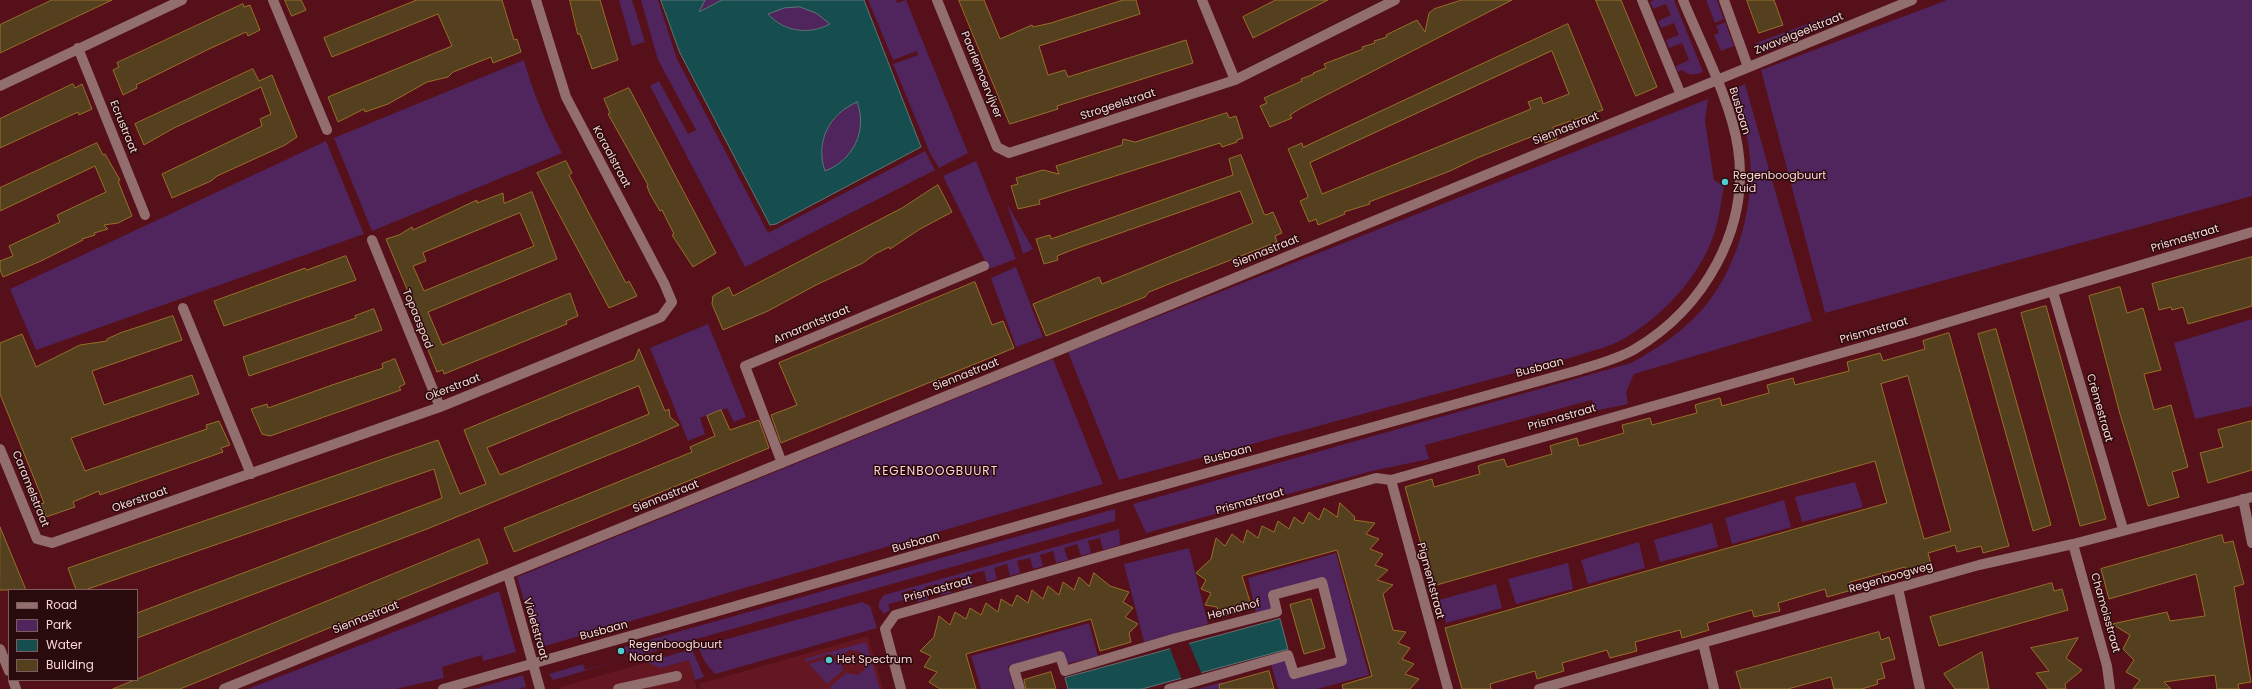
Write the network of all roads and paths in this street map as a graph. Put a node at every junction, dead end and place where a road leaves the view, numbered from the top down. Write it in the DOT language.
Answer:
graph roads {
  1 [pos="182,0"];
  2 [pos="273,0"];
  3 [pos="536,0"];
  4 [pos="938,0"];
  5 [pos="1202,0"];
  6 [pos="1394,0"];
  7 [pos="1642,0"];
  8 [pos="1683,0"];
  9 [pos="1724,0"];
  10 [pos="1912,0"];
  11 [pos="78,48"];
  12 [pos="1748,67"];
  13 [pos="1235,80"];
  14 [pos="1716,80"];
  15 [pos="0,86"];
  16 [pos="1681,95"];
  17 [pos="327,130"];
  18 [pos="1009,153"];
  19 [pos="145,215"];
  20 [pos="2252,232"];
  21 [pos="372,240"];
  22 [pos="984,266"];
  23 [pos="2053,292"];
  24 [pos="184,308"];
  25 [pos="661,317"];
  26 [pos="440,407"];
  27 [pos="0,449"];
  28 [pos="782,463"];
  29 [pos="251,474"];
  30 [pos="1391,480"];
  31 [pos="2248,498"];
  32 [pos="2123,529"];
  33 [pos="37,539"];
  34 [pos="2252,543"];
  35 [pos="2073,544"];
  36 [pos="508,575"];
  37 [pos="1898,588"];
  38 [pos="1704,643"];
  39 [pos="0,649"];
  40 [pos="532,662"];
  41 [pos="8,669"];
  42 [pos="677,676"];
  43 [pos="224,689"];
  44 [pos="443,689"];
  45 [pos="540,689"];
  46 [pos="618,689"];
  47 [pos="901,689"];
  48 [pos="1020,689"];
  49 [pos="1169,689"];
  50 [pos="1448,689"];
  51 [pos="1538,689"];
  52 [pos="1714,689"];
  53 [pos="1920,689"];
  54 [pos="2110,689"];
  1 -- 11 [label="street"];
  2 -- 17 [label="street"];
  3 -- 25 [label="street, Koraalstraat"];
  4 -- 18 [label="street, Paarlemoervijver"];
  5 -- 13 [label="street"];
  6 -- 13 [label="street, Strogeelstraat"];
  7 -- 16 [label="street"];
  8 -- 14 [label="street, Busbaan"];
  9 -- 12 [label="street"];
  10 -- 12 [label="street, Zwavelgeelstraat"];
  11 -- 15 [label="street"];
  11 -- 19 [label="street, Ecrustraat"];
  12 -- 14 [label="street, Zwavelgeelstraat"];
  13 -- 18 [label="street, Strogeelstraat"];
  14 -- 16 [label="street, Siennastraat"];
  14 -- 40 [label="street, Busbaan"];
  16 -- 28 [label="street, Siennastraat"];
  20 -- 23 [label="street, Prismastraat"];
  21 -- 26 [label="street, Topaaspad"];
  22 -- 28 [label="street, Amarantstraat"];
  23 -- 30 [label="street, Prismastraat"];
  23 -- 32 [label="street, Crèmestraat"];
  24 -- 29 [label="street"];
  25 -- 26 [label="street, Okerstraat"];
  26 -- 29 [label="street, Okerstraat"];
  27 -- 33 [label="street, Caramelstraat"];
  28 -- 36 [label="street, Siennastraat"];
  29 -- 33 [label="street, Okerstraat"];
  30 -- 47 [label="street, Prismastraat"];
  30 -- 50 [label="street, Pigmentstraat"];
  31 -- 32 [label="street, Regenboogweg"];
  31 -- 34 [label="street"];
  32 -- 35 [label="street, Regenboogweg"];
  35 -- 37 [label="street, Regenboogweg"];
  35 -- 54 [label="street, Chamoisstraat"];
  36 -- 40 [label="street, Violetstraat"];
  36 -- 43 [label="street, Siennastraat"];
  37 -- 38 [label="street, Regenboogweg"];
  37 -- 53 [label="street"];
  38 -- 51 [label="street, Regenboogweg"];
  38 -- 52 [label="street"];
  39 -- 41 [label="street"];
  40 -- 44 [label="street, Busbaan"];
  40 -- 45 [label="street, Violetstraat"];
  42 -- 46 [label="street"];
  48 -- 49 [label="street, Hennahof"];
}
